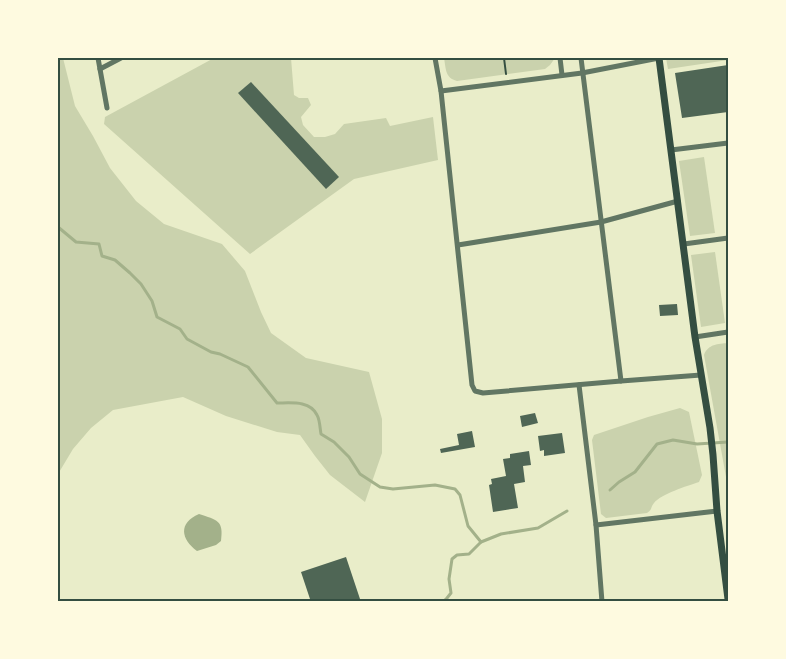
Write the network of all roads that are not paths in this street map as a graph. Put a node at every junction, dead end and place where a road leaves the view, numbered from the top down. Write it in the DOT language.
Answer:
graph roads {
  1 [pos="98,58"];
  2 [pos="121,58"];
  3 [pos="435,58"];
  4 [pos="560,58"];
  5 [pos="581,58"];
  6 [pos="659,58"];
  7 [pos="100,69"];
  8 [pos="582,72"];
  9 [pos="562,75"];
  10 [pos="441,91"];
  11 [pos="107,108"];
  12 [pos="728,143"];
  13 [pos="671,150"];
  14 [pos="678,201"];
  15 [pos="601,222"];
  16 [pos="728,238"];
  17 [pos="684,244"];
  18 [pos="458,245"];
  19 [pos="728,332"];
  20 [pos="695,336"];
  21 [pos="701,375"];
  22 [pos="621,381"];
  23 [pos="579,385"];
  24 [pos="717,511"];
  25 [pos="596,525"];
  26 [pos="728,599"];
  27 [pos="602,602"];
  1 -- 7 [label="street"];
  2 -- 7 [label="street"];
  3 -- 10 [label="street"];
  4 -- 9 [label="street"];
  5 -- 8 [label="street"];
  6 -- 8 [label="street"];
  6 -- 13 [label="main road"];
  7 -- 11 [label="street"];
  8 -- 9 [label="street"];
  8 -- 15 [label="street"];
  9 -- 10 [label="street"];
  10 -- 18 [label="street"];
  12 -- 13 [label="street"];
  13 -- 14 [label="main road"];
  14 -- 15 [label="street"];
  14 -- 17 [label="main road"];
  15 -- 18 [label="street"];
  15 -- 22 [label="street"];
  16 -- 17 [label="street"];
  17 -- 20 [label="main road"];
  18 -- 23 [label="street"];
  19 -- 20 [label="street"];
  20 -- 21 [label="main road"];
  21 -- 22 [label="street"];
  21 -- 24 [label="main road"];
  22 -- 23 [label="street"];
  23 -- 25 [label="street"];
  24 -- 25 [label="street"];
  24 -- 26 [label="main road"];
  25 -- 27 [label="street"];
}
